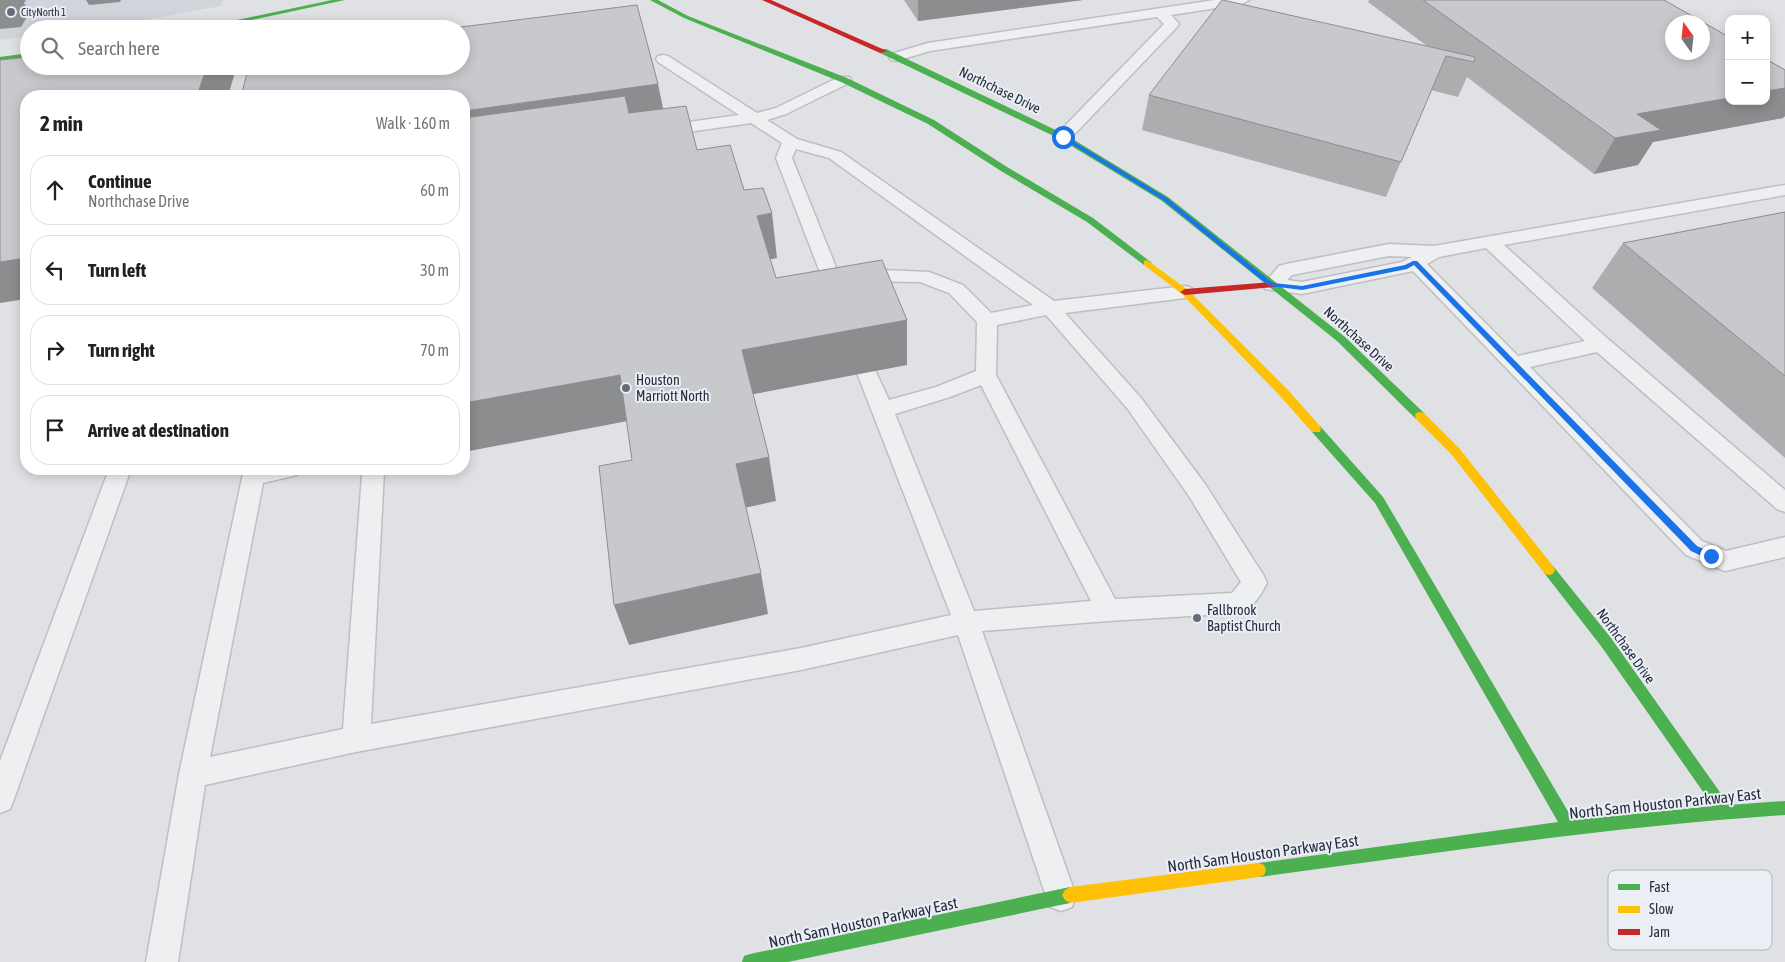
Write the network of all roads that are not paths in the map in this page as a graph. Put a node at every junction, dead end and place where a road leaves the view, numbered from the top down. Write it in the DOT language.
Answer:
graph roads {
  1 [pos="342,0"];
  2 [pos="653,0"];
  3 [pos="765,0"];
  4 [pos="1242,0"];
  5 [pos="312,3"];
  6 [pos="1160,12"];
  7 [pos="237,20"];
  8 [pos="20,56"];
  9 [pos="896,57"];
  10 [pos="0,59"];
  11 [pos="663,59"];
  12 [pos="879,65"];
  13 [pos="861,73"];
  14 [pos="844,80"];
  15 [pos="755,118"];
  16 [pos="647,133"];
  17 [pos="1063,137"];
  18 [pos="791,142"];
  19 [pos="1785,190"];
  20 [pos="1490,242"];
  21 [pos="1434,252"];
  22 [pos="1415,262"];
  23 [pos="830,274"];
  24 [pos="1272,285"];
  25 [pos="1185,292"];
  26 [pos="1050,308"];
  27 [pos="843,312"];
  28 [pos="987,320"];
  29 [pos="1601,344"];
  30 [pos="1513,364"];
  31 [pos="867,373"];
  32 [pos="986,375"];
  33 [pos="882,410"];
  34 [pos="118,475"];
  35 [pos="254,475"];
  36 [pos="373,475"];
  37 [pos="1785,503"];
  38 [pos="1785,547"];
  39 [pos="1108,610"];
  40 [pos="966,622"];
  41 [pos="356,739"];
  42 [pos="193,774"];
  43 [pos="0,799"];
  44 [pos="1785,808"];
  45 [pos="1725,811"];
  46 [pos="1570,828"];
  47 [pos="1061,896"];
  48 [pos="162,962"];
  49 [pos="750,962"];
  1 -- 5 [label="street"];
  2 -- 14 [label="street"];
  3 -- 9 [label="street, Northchase Drive"];
  4 -- 6 [label="lane"];
  5 -- 7 [label="street"];
  6 -- 9 [label="lane"];
  6 -- 17 [label="lane"];
  8 -- 10 [label="street"];
  9 -- 12 [label="street"];
  9 -- 17 [label="street, Northchase Drive"];
  11 -- 15 [label="lane"];
  13 -- 14 [label="street"];
  14 -- 15 [label="lane"];
  14 -- 25 [label="street"];
  15 -- 16 [label="lane"];
  15 -- 18 [label="lane"];
  17 -- 24 [label="street, Northchase Drive"];
  18 -- 23 [label="lane"];
  18 -- 26 [label="lane"];
  19 -- 20 [label="lane"];
  20 -- 21 [label="lane"];
  20 -- 29 [label="lane"];
  21 -- 22 [label="lane"];
  21 -- 24 [label="lane"];
  22 -- 24 [label="lane"];
  22 -- 30 [label="lane"];
  23 -- 27 [label="lane"];
  23 -- 28 [label="lane"];
  24 -- 25 [label="street"];
  24 -- 45 [label="street, Northchase Drive"];
  25 -- 26 [label="lane"];
  25 -- 46 [label="street"];
  26 -- 28 [label="lane"];
  26 -- 39 [label="lane"];
  28 -- 32 [label="lane"];
  29 -- 30 [label="lane"];
  29 -- 37 [label="lane"];
  30 -- 38 [label="lane"];
  31 -- 33 [label="lane"];
  32 -- 33 [label="lane"];
  32 -- 39 [label="lane"];
  33 -- 40 [label="lane"];
  34 -- 43 [label="lane"];
  35 -- 42 [label="lane"];
  36 -- 41 [label="lane"];
  39 -- 40 [label="lane"];
  40 -- 41 [label="lane"];
  40 -- 47 [label="lane"];
  41 -- 42 [label="lane"];
  42 -- 48 [label="lane"];
  44 -- 45 [label="street, North Sam Houston Parkway East"];
  45 -- 46 [label="street, North Sam Houston Parkway East"];
  46 -- 47 [label="street, North Sam Houston Parkway East"];
  47 -- 49 [label="street, North Sam Houston Parkway East"];
}
